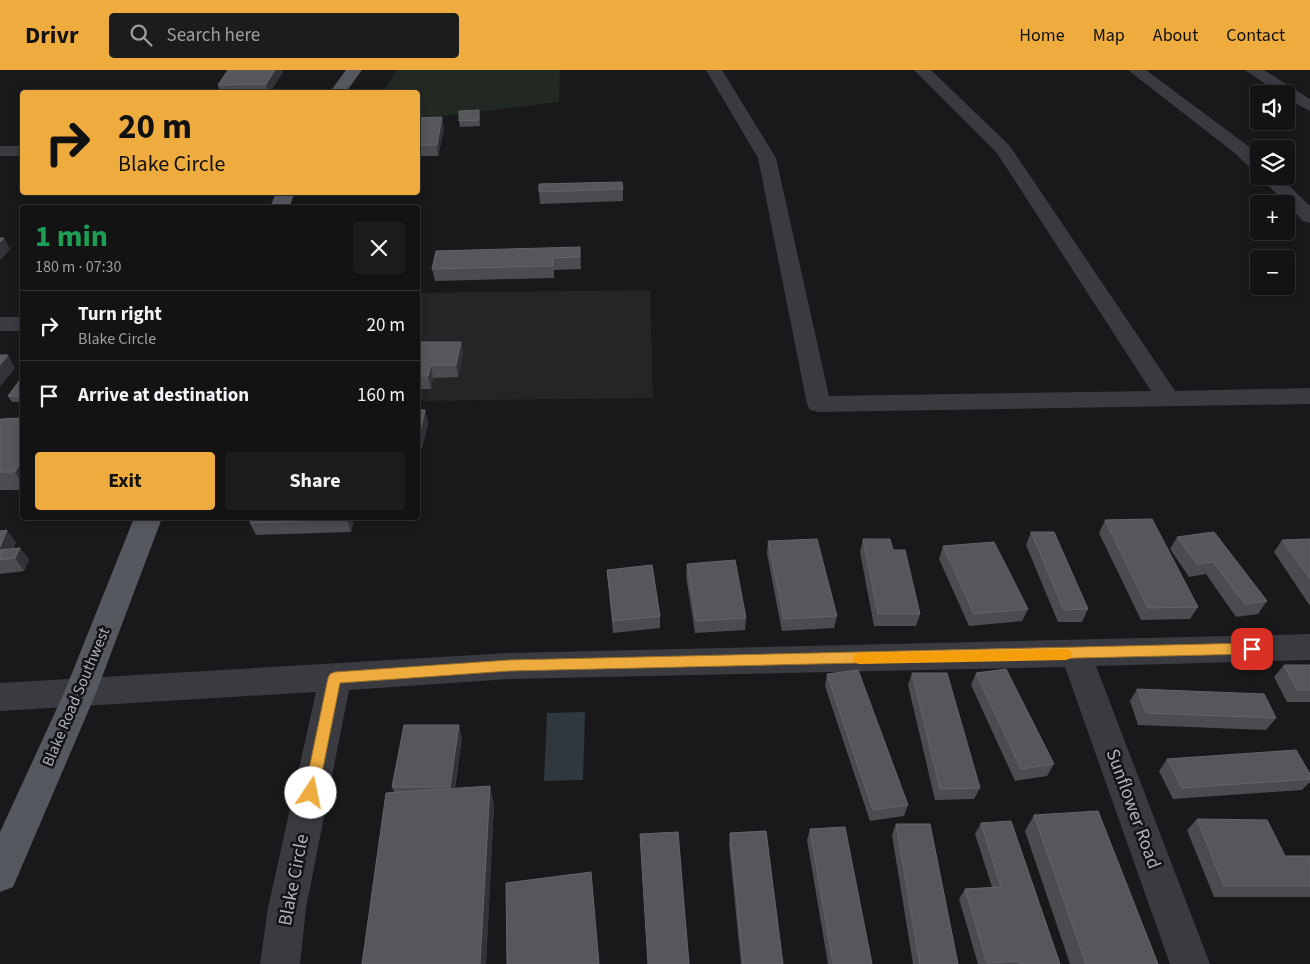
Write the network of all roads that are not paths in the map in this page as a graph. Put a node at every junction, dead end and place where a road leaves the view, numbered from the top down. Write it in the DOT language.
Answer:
graph roads {
  1 [pos="354,70"];
  2 [pos="714,70"];
  3 [pos="922,70"];
  4 [pos="1136,70"];
  5 [pos="1253,70"];
  6 [pos="339,90"];
  7 [pos="1303,96"];
  8 [pos="1310,106"];
  9 [pos="0,151"];
  10 [pos="20,151"];
  11 [pos="1250,158"];
  12 [pos="1277,185"];
  13 [pos="1310,218"];
  14 [pos="0,324"];
  15 [pos="20,324"];
  16 [pos="1310,396"];
  17 [pos="1168,398"];
  18 [pos="147,520"];
  19 [pos="1310,647"];
  20 [pos="1076,654"];
  21 [pos="335,678"];
  22 [pos="80,693"];
  23 [pos="0,697"];
  24 [pos="0,874"];
  25 [pos="280,964"];
  26 [pos="1190,964"];
  1 -- 6 [label="main road"];
  2 -- 17 [label="street"];
  3 -- 17 [label="street"];
  4 -- 11 [label="street"];
  5 -- 7 [label="street"];
  7 -- 8 [label="street"];
  9 -- 10 [label="street"];
  12 -- 13 [label="street"];
  14 -- 15 [label="street"];
  16 -- 17 [label="street"];
  18 -- 22 [label="main road, Blake Road Southwest"];
  19 -- 20 [label="street"];
  20 -- 21 [label="street"];
  20 -- 26 [label="street, Sunflower Road"];
  21 -- 22 [label="street"];
  21 -- 25 [label="street, Blake Circle"];
  22 -- 23 [label="street"];
  22 -- 24 [label="main road, Blake Road Southwest"];
}
